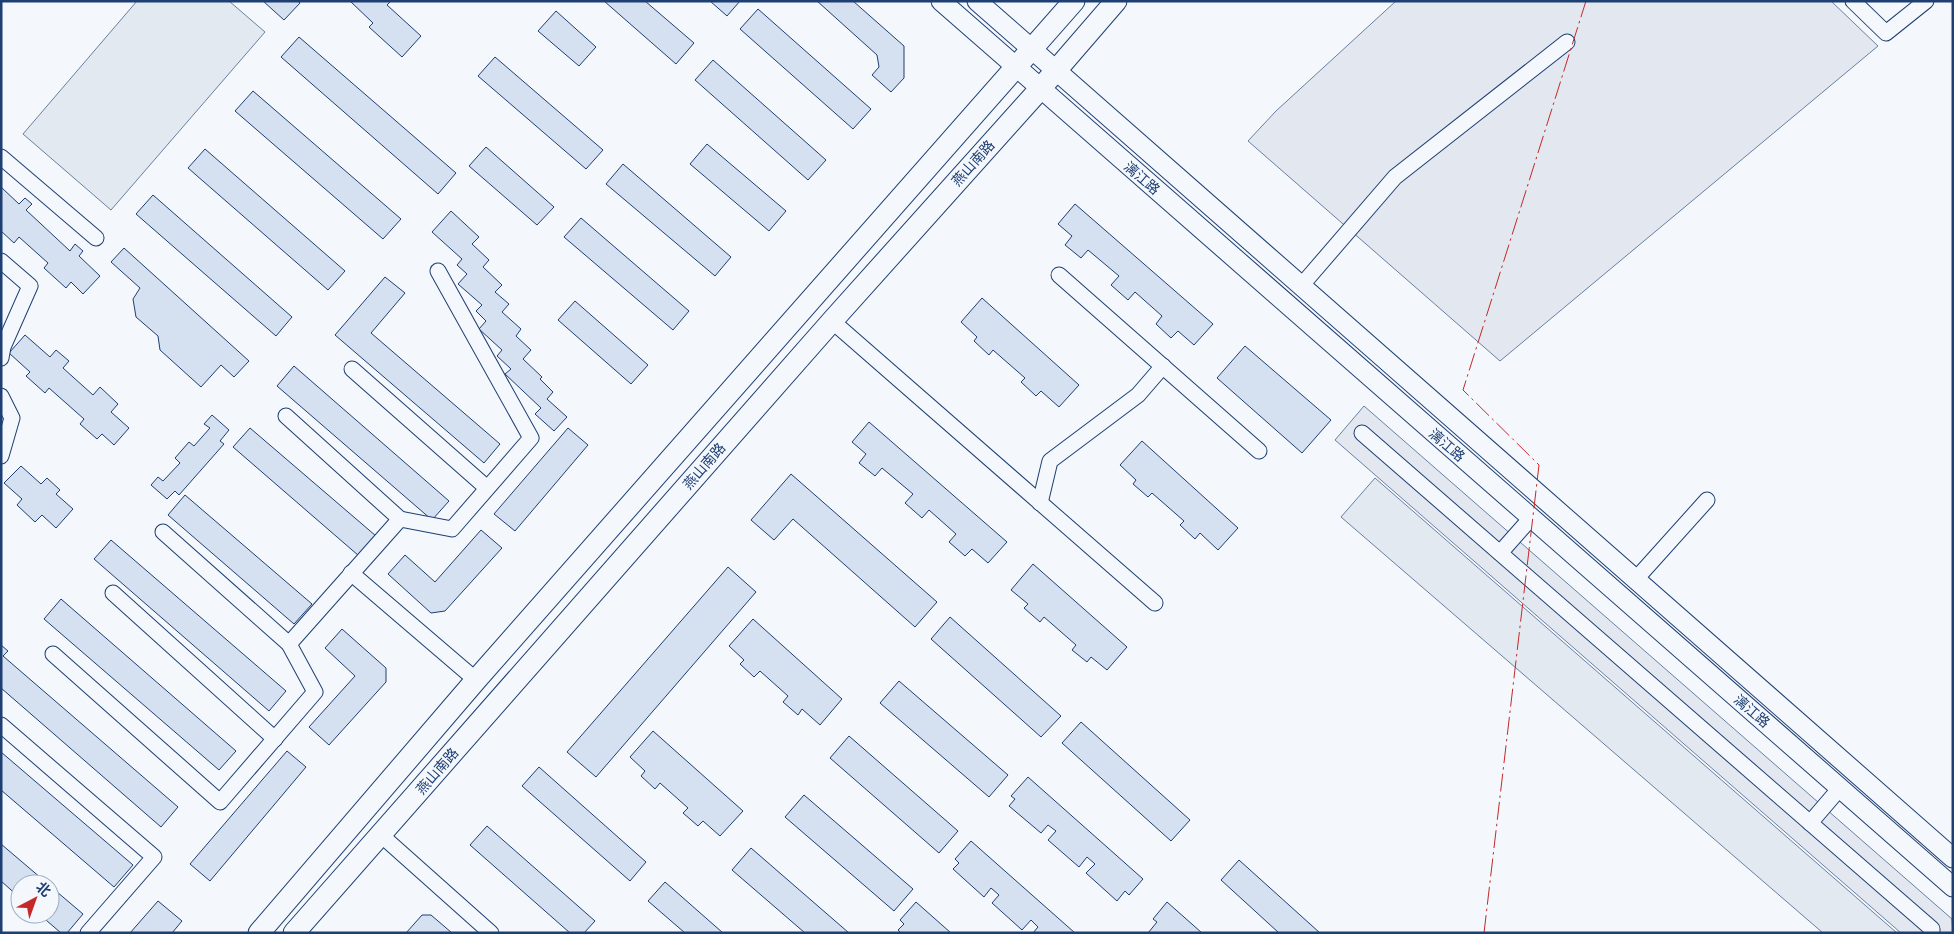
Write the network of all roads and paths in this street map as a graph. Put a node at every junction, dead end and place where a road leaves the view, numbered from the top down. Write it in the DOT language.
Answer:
graph roads {
  1 [pos="941,1"];
  2 [pos="977,1"];
  3 [pos="1074,1"];
  4 [pos="1116,1"];
  5 [pos="1853,1"];
  6 [pos="1926,1"];
  7 [pos="1567,42"];
  8 [pos="1032,49"];
  9 [pos="1016,67"];
  10 [pos="1056,70"];
  11 [pos="1040,89"];
  12 [pos="1,157"];
  13 [pos="96,238"];
  14 [pos="1,261"];
  15 [pos="438,271"];
  16 [pos="1059,275"];
  17 [pos="1301,286"];
  18 [pos="810,302"];
  19 [pos="832,321"];
  20 [pos="1,358"];
  21 [pos="1163,366"];
  22 [pos="352,369"];
  23 [pos="1,396"];
  24 [pos="286,416"];
  25 [pos="1362,433"];
  26 [pos="1259,451"];
  27 [pos="1,456"];
  28 [pos="672,457"];
  29 [pos="695,477"];
  30 [pos="487,488"];
  31 [pos="1707,500"];
  32 [pos="1040,503"];
  33 [pos="1531,518"];
  34 [pos="400,519"];
  35 [pos="163,532"];
  36 [pos="1500,553"];
  37 [pos="351,573"];
  38 [pos="1636,579"];
  39 [pos="113,593"];
  40 [pos="1155,603"];
  41 [pos="289,644"];
  42 [pos="53,654"];
  43 [pos="476,680"];
  44 [pos="499,701"];
  45 [pos="1,725"];
  46 [pos="275,739"];
  47 [pos="1840,788"];
  48 [pos="1810,823"];
  49 [pos="382,835"];
  50 [pos="1953,858"];
  51 [pos="1953,887"];
  52 [pos="88,933"];
  53 [pos="259,933"];
  54 [pos="294,933"];
  55 [pos="492,933"];
  56 [pos="1932,933"];
  1 -- 9 [label="street, 漓江路"];
  2 -- 8 [label="street, 漓江路"];
  3 -- 8 [label="main road"];
  4 -- 10 [label="main road, 燕山南路"];
  5 -- 6 [label="street"];
  7 -- 17 [label="street"];
  8 -- 9 [label="main road"];
  8 -- 10 [label="street, 漓江路"];
  9 -- 11 [label="street, 漓江路"];
  9 -- 18 [label="main road"];
  10 -- 11 [label="main road, 燕山南路"];
  10 -- 17 [label="street, 漓江路"];
  11 -- 19 [label="main road, 燕山南路"];
  11 -- 33 [label="street, 漓江路"];
  12 -- 13 [label="street"];
  14 -- 20 [label="street"];
  15 -- 30 [label="street"];
  16 -- 21 [label="street"];
  17 -- 38 [label="street, 漓江路"];
  18 -- 19 [label="main road"];
  18 -- 28 [label="main road"];
  19 -- 29 [label="main road, 燕山南路"];
  19 -- 32 [label="street"];
  21 -- 26 [label="street"];
  21 -- 32 [label="street"];
  22 -- 30 [label="street"];
  23 -- 27 [label="street"];
  24 -- 34 [label="street"];
  25 -- 36 [label="street"];
  28 -- 29 [label="main road"];
  28 -- 43 [label="main road"];
  29 -- 44 [label="main road, 燕山南路"];
  30 -- 34 [label="street"];
  31 -- 38 [label="street"];
  32 -- 40 [label="street"];
  33 -- 36 [label="street"];
  33 -- 47 [label="street, 漓江路"];
  34 -- 37 [label="street"];
  35 -- 41 [label="street"];
  36 -- 48 [label="street"];
  37 -- 41 [label="street"];
  37 -- 43 [label="street"];
  38 -- 50 [label="street, 漓江路"];
  39 -- 46 [label="street"];
  41 -- 46 [label="street"];
  42 -- 46 [label="street"];
  43 -- 44 [label="main road"];
  43 -- 53 [label="main road"];
  44 -- 49 [label="main road, 燕山南路"];
  45 -- 52 [label="street"];
  47 -- 48 [label="street"];
  47 -- 51 [label="street, 漓江路"];
  48 -- 56 [label="street"];
  49 -- 54 [label="main road, 燕山南路"];
  49 -- 55 [label="street"];
}
